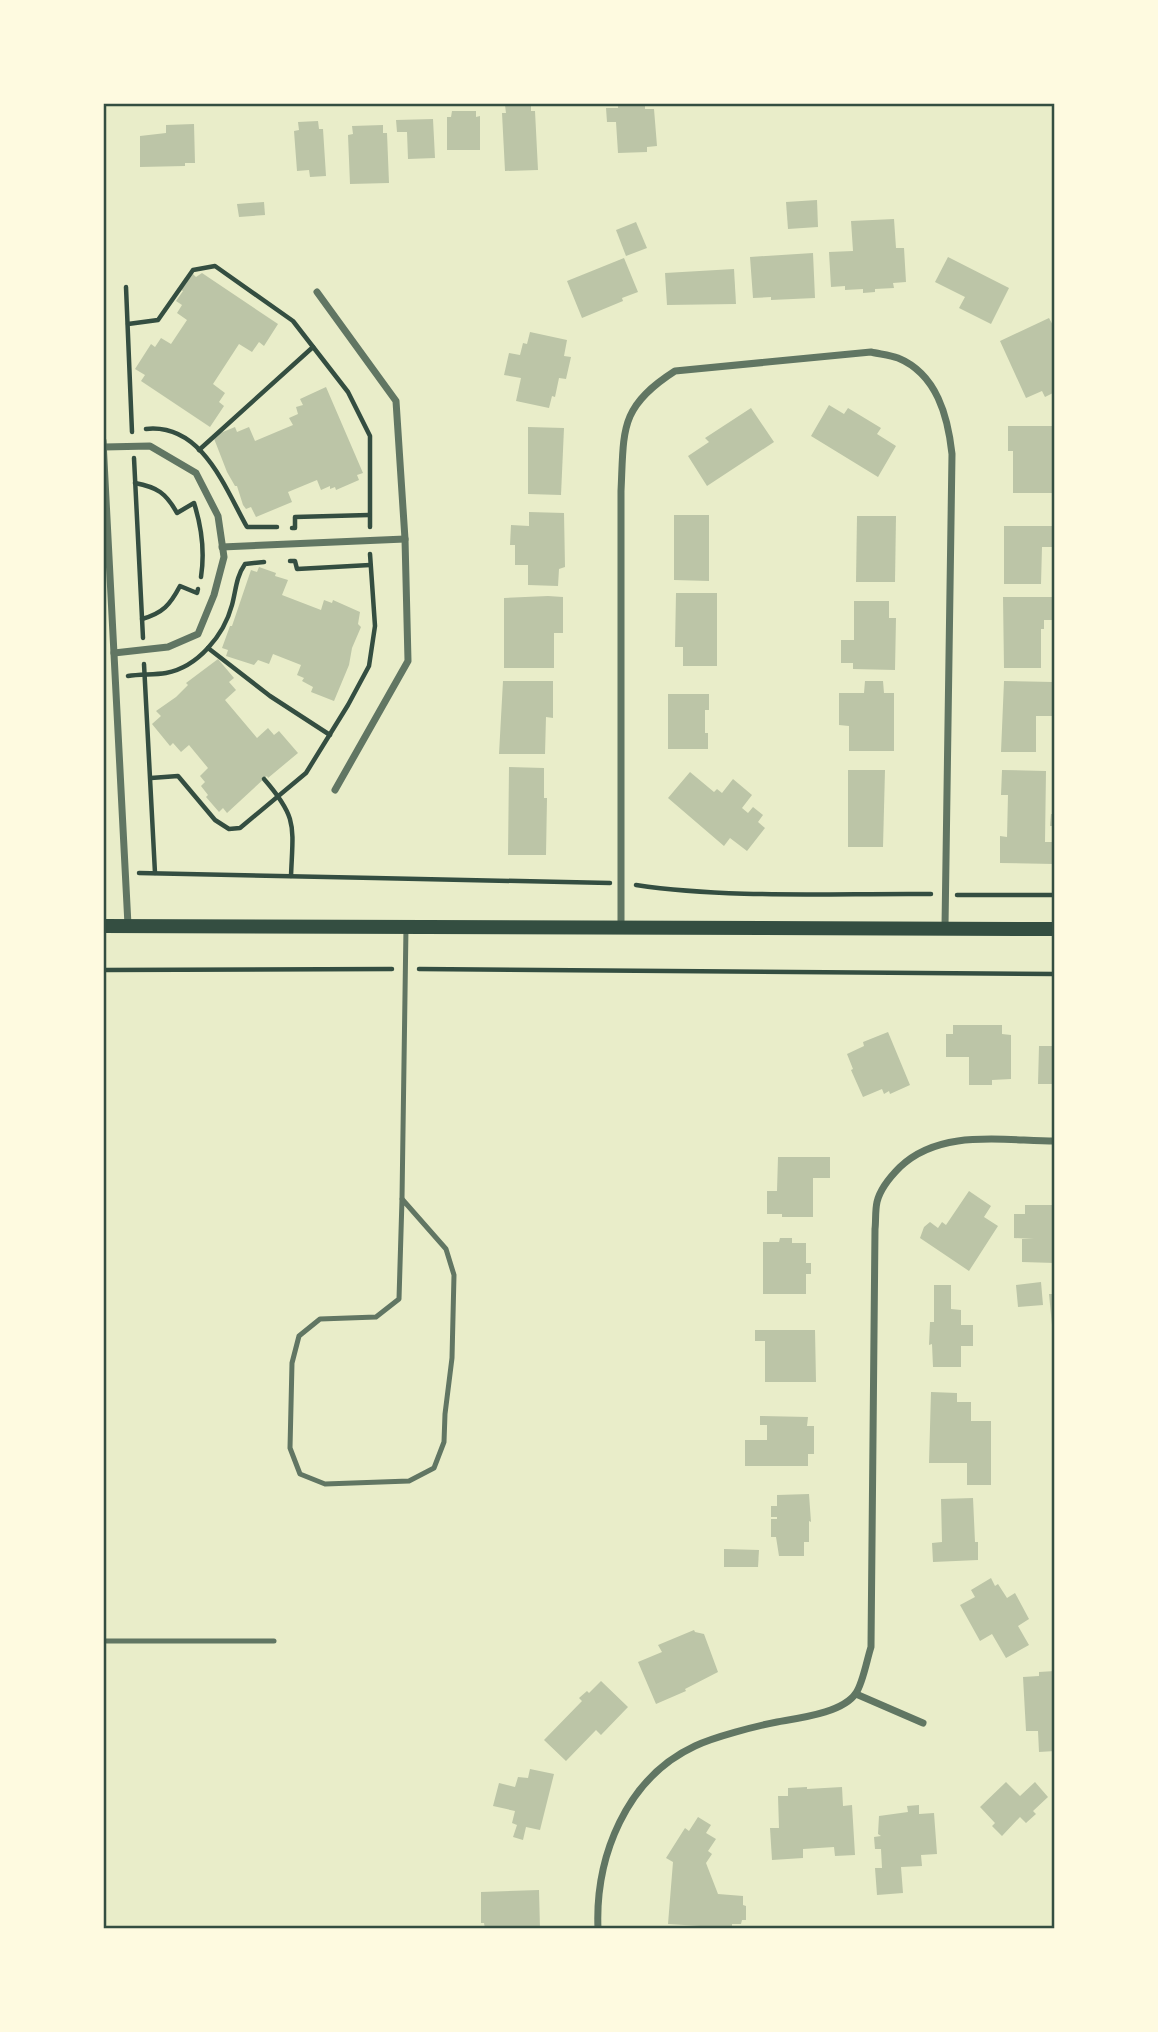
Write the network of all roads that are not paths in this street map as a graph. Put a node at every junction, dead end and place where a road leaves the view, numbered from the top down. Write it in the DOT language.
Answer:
graph roads {
  1 [pos="317,292"];
  2 [pos="103,441"];
  3 [pos="104,447"];
  4 [pos="104,484"];
  5 [pos="405,539"];
  6 [pos="222,547"];
  7 [pos="114,653"];
  8 [pos="335,790"];
  9 [pos="103,926"];
  10 [pos="128,926"];
  11 [pos="406,927"];
  12 [pos="945,927"];
  13 [pos="621,928"];
  14 [pos="1055,929"];
  15 [pos="1055,1141"];
  16 [pos="402,1199"];
  17 [pos="103,1641"];
  18 [pos="274,1641"];
  19 [pos="856,1694"];
  20 [pos="923,1723"];
  21 [pos="598,1929"];
  1 -- 5 [label="street"];
  2 -- 3 [label="street"];
  3 -- 4 [label="street"];
  3 -- 6 [label="street"];
  4 -- 7 [label="street"];
  5 -- 6 [label="street"];
  5 -- 8 [label="street"];
  6 -- 7 [label="street"];
  7 -- 10 [label="street"];
  9 -- 10 [label="main road"];
  10 -- 11 [label="main road"];
  11 -- 13 [label="main road"];
  11 -- 16 [label="lane"];
  12 -- 13 [label="main road"];
  12 -- 13 [label="street"];
  12 -- 14 [label="main road"];
  15 -- 19 [label="street"];
  16 -- 16 [label="lane"];
  17 -- 18 [label="lane"];
  19 -- 20 [label="street"];
  19 -- 21 [label="street"];
}
